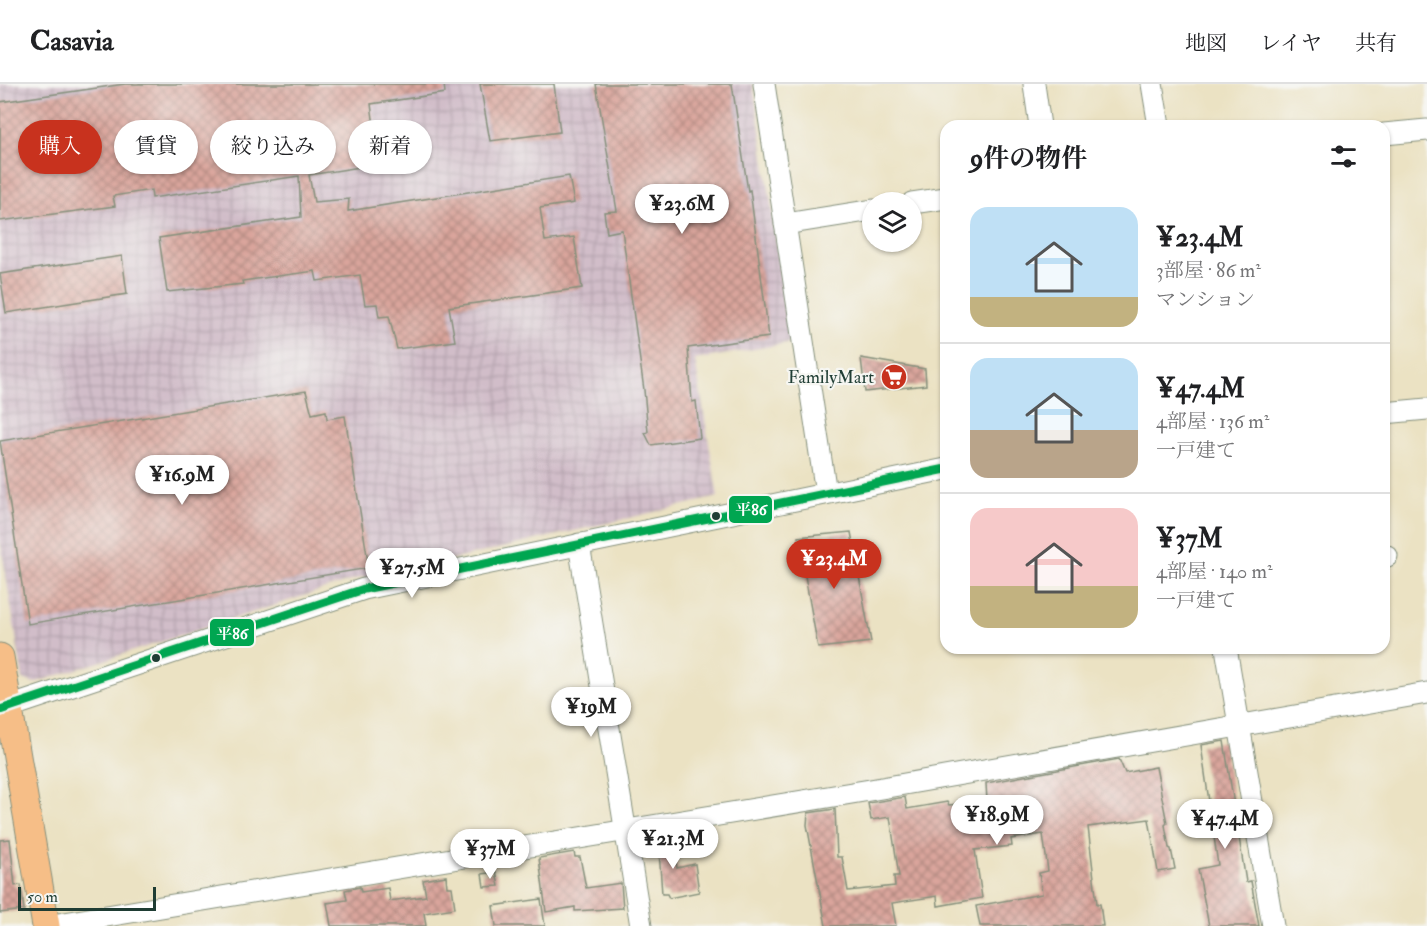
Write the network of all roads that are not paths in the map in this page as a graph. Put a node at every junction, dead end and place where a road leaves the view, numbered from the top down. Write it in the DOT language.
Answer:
graph roads {
  1 [pos="764,84"];
  2 [pos="1034,84"];
  3 [pos="1152,84"];
  4 [pos="1039,120"];
  5 [pos="1158,120"];
  6 [pos="1427,130"];
  7 [pos="1390,133"];
  8 [pos="940,199"];
  9 [pos="922,202"];
  10 [pos="862,212"];
  11 [pos="785,224"];
  12 [pos="1427,410"];
  13 [pos="1390,413"];
  14 [pos="940,470"];
  15 [pos="825,493"];
  16 [pos="579,544"];
  17 [pos="1227,654"];
  18 [pos="0,657"];
  19 [pos="1427,693"];
  20 [pos="4,709"];
  21 [pos="1239,726"];
  22 [pos="626,829"];
  23 [pos="46,926"];
  24 [pos="641,926"];
  25 [pos="1273,926"];
  1 -- 11 [label="street"];
  2 -- 4 [label="street"];
  3 -- 5 [label="street"];
  6 -- 7 [label="street"];
  8 -- 9 [label="street"];
  10 -- 11 [label="street"];
  11 -- 15 [label="street"];
  12 -- 13 [label="street"];
  14 -- 15 [label="street"];
  15 -- 16 [label="street"];
  16 -- 20 [label="street"];
  16 -- 22 [label="street"];
  17 -- 21 [label="street"];
  18 -- 20 [label="main road"];
  19 -- 21 [label="street"];
  20 -- 23 [label="main road"];
  21 -- 22 [label="street"];
  21 -- 25 [label="street"];
  22 -- 23 [label="street"];
  22 -- 24 [label="street"];
}
